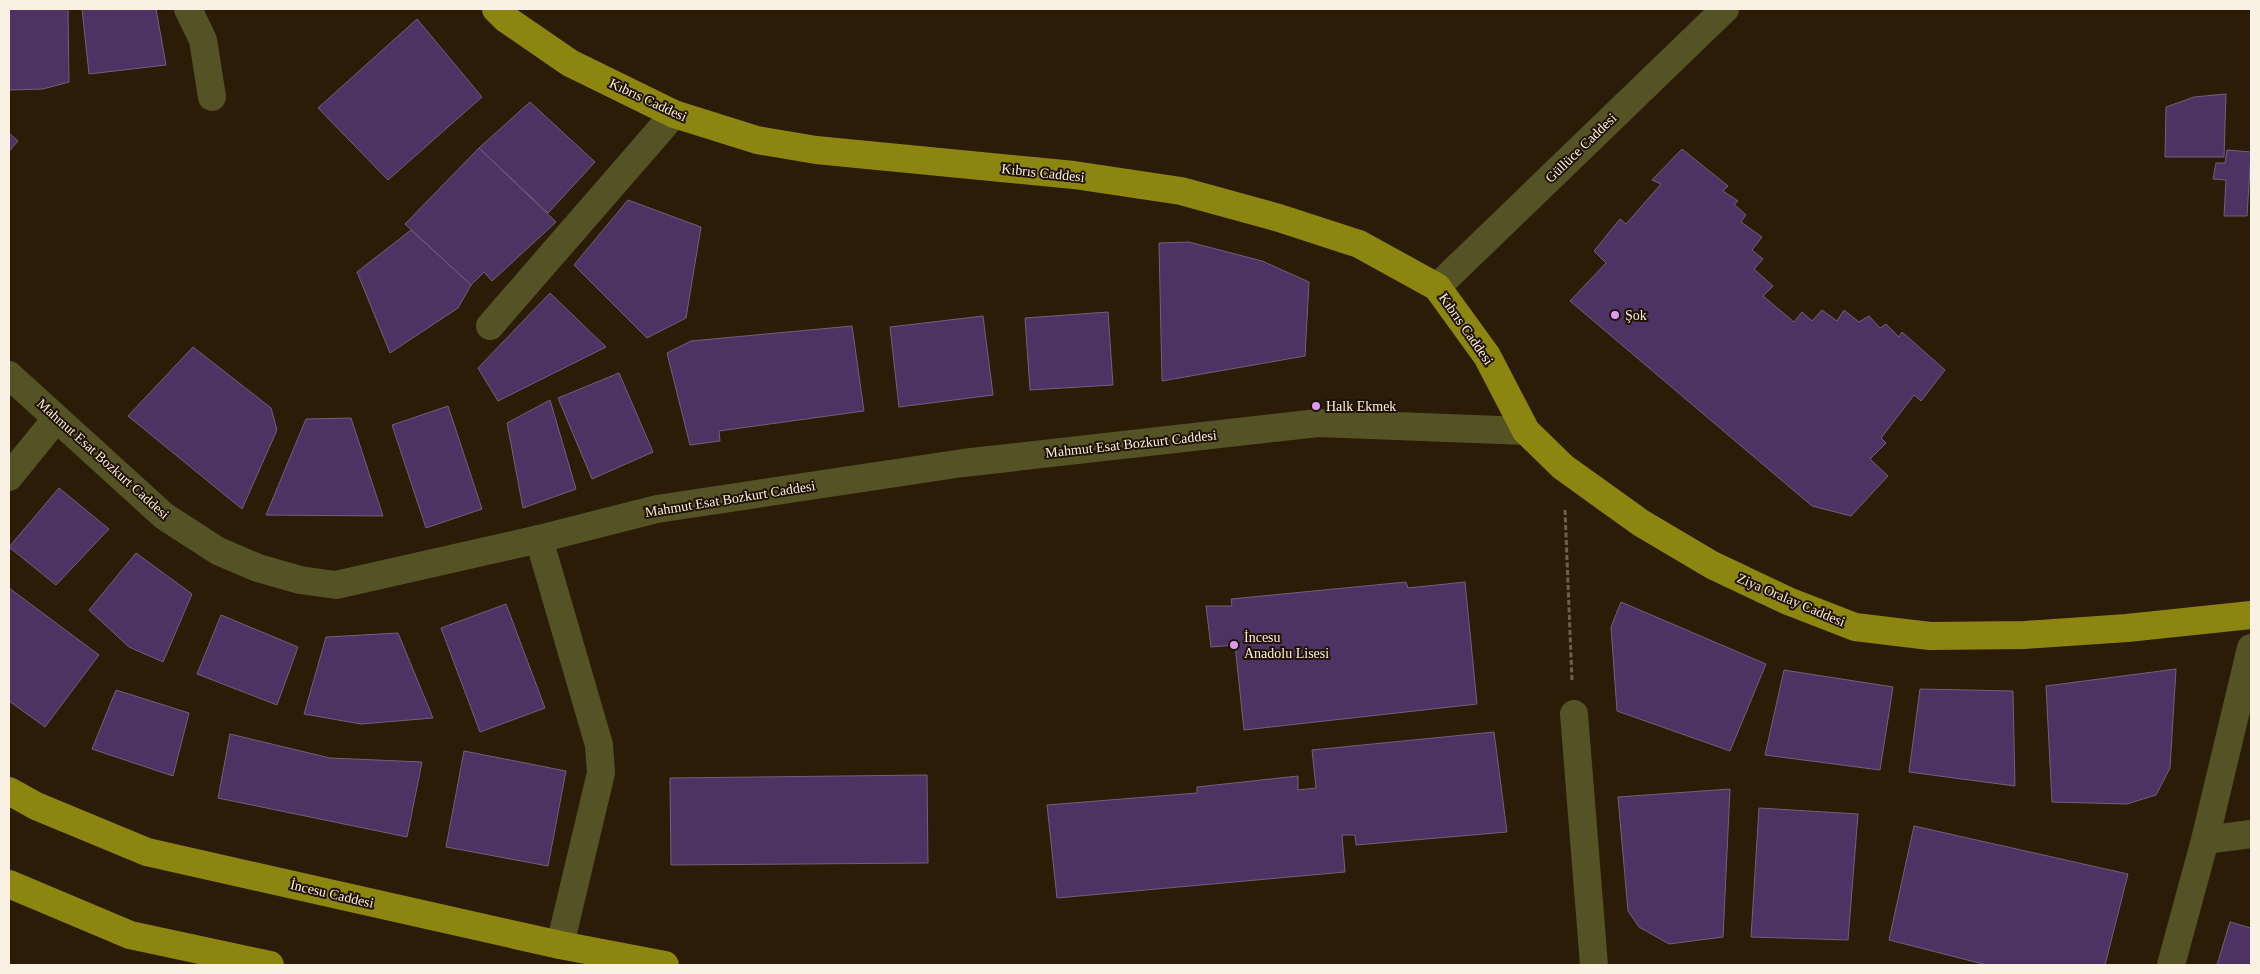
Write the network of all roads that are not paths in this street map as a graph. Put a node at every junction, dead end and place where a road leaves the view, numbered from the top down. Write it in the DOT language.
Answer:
graph roads {
  1 [pos="188,9"];
  2 [pos="496,9"];
  3 [pos="1724,9"];
  4 [pos="212,96"];
  5 [pos="674,114"];
  6 [pos="1437,286"];
  7 [pos="490,326"];
  8 [pos="9,375"];
  9 [pos="56,418"];
  10 [pos="1526,431"];
  11 [pos="9,477"];
  12 [pos="539,539"];
  13 [pos="2251,615"];
  14 [pos="2251,648"];
  15 [pos="1574,714"];
  16 [pos="9,791"];
  17 [pos="2251,834"];
  18 [pos="2204,840"];
  19 [pos="9,884"];
  20 [pos="560,945"];
  21 [pos="270,965"];
  22 [pos="666,965"];
  23 [pos="1594,965"];
  24 [pos="2171,965"];
  1 -- 4 [label="street"];
  2 -- 5 [label="main road, Kıbrıs Caddesi"];
  3 -- 6 [label="street, Güllüce Caddesi"];
  5 -- 6 [label="main road, Kıbrıs Caddesi"];
  5 -- 7 [label="street"];
  6 -- 10 [label="main road, Kıbrıs Caddesi"];
  8 -- 9 [label="street, Mahmut Esat Bozkurt Caddesi"];
  9 -- 11 [label="street"];
  9 -- 12 [label="street, Mahmut Esat Bozkurt Caddesi"];
  10 -- 12 [label="street, Mahmut Esat Bozkurt Caddesi"];
  10 -- 13 [label="main road, Ziya Oralay Caddesi"];
  12 -- 20 [label="street"];
  14 -- 18 [label="street"];
  15 -- 23 [label="street"];
  16 -- 20 [label="main road, İncesu Caddesi"];
  17 -- 18 [label="street"];
  18 -- 24 [label="street"];
  19 -- 21 [label="main road"];
  20 -- 22 [label="main road, İncesu Caddesi"];
}
